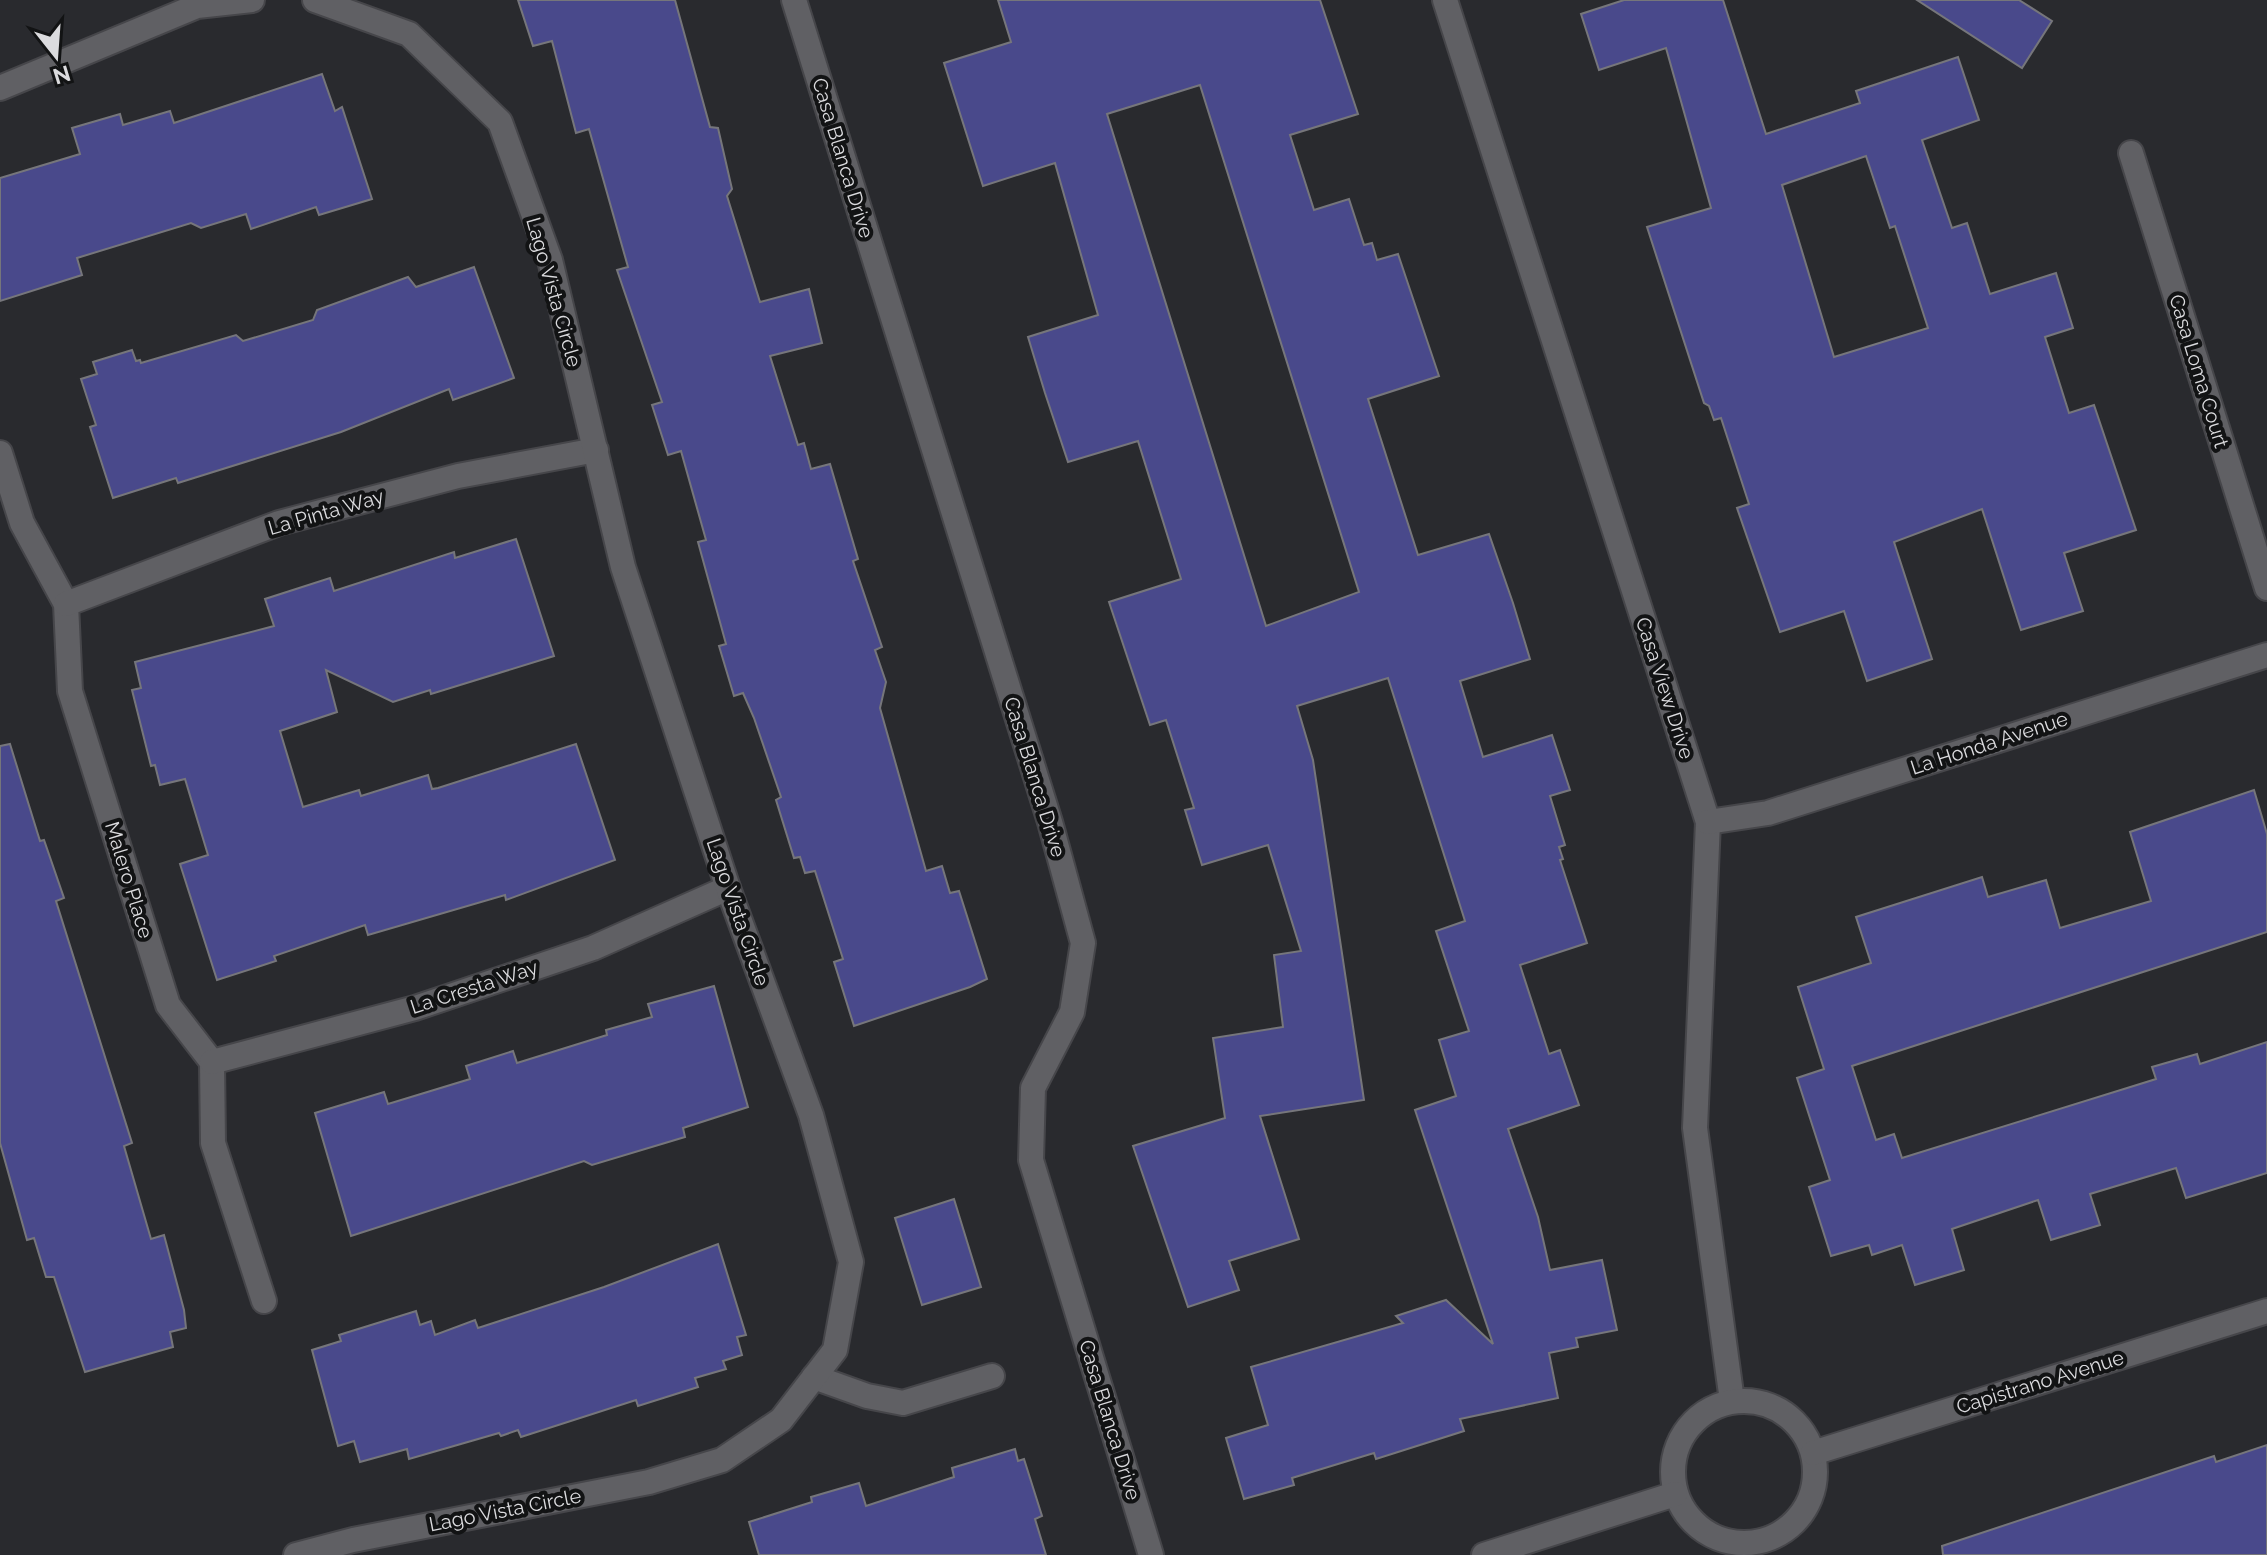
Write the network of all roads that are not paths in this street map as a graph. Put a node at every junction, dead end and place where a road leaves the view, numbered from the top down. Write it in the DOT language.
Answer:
graph roads {
  1 [pos="252,0"];
  2 [pos="315,0"];
  3 [pos="794,0"];
  4 [pos="1445,0"];
  5 [pos="0,88"];
  6 [pos="2131,153"];
  7 [pos="596,450"];
  8 [pos="0,453"];
  9 [pos="2267,588"];
  10 [pos="66,604"];
  11 [pos="2267,655"];
  12 [pos="1708,822"];
  13 [pos="728,888"];
  14 [pos="212,1062"];
  15 [pos="264,1301"];
  16 [pos="2267,1311"];
  17 [pos="992,1376"];
  18 [pos="814,1377"];
  19 [pos="1732,1401"];
  20 [pos="1813,1453"];
  21 [pos="1675,1494"];
  22 [pos="1756,1549"];
  23 [pos="296,1555"];
  24 [pos="1151,1555"];
  25 [pos="1484,1555"];
  1 -- 5 [label="street"];
  2 -- 7 [label="street, Lago Vista Circle"];
  3 -- 24 [label="street, Casa Blanca Drive"];
  4 -- 12 [label="street, Casa View Drive"];
  6 -- 9 [label="street, Casa Loma Court"];
  7 -- 10 [label="street, La Pinta Way"];
  7 -- 13 [label="street, Lago Vista Circle"];
  8 -- 10 [label="street, Malero Place"];
  10 -- 14 [label="street, Malero Place"];
  11 -- 12 [label="street, La Honda Avenue"];
  12 -- 19 [label="street, Casa View Drive"];
  13 -- 14 [label="street, La Cresta Way"];
  13 -- 18 [label="street, Lago Vista Circle"];
  14 -- 15 [label="street"];
  16 -- 20 [label="street, Capistrano Avenue"];
  17 -- 18 [label="street"];
  18 -- 23 [label="street, Lago Vista Circle"];
  19 -- 20 [label="street"];
  19 -- 21 [label="street"];
  20 -- 22 [label="street"];
  21 -- 22 [label="street"];
  21 -- 25 [label="street"];
}
